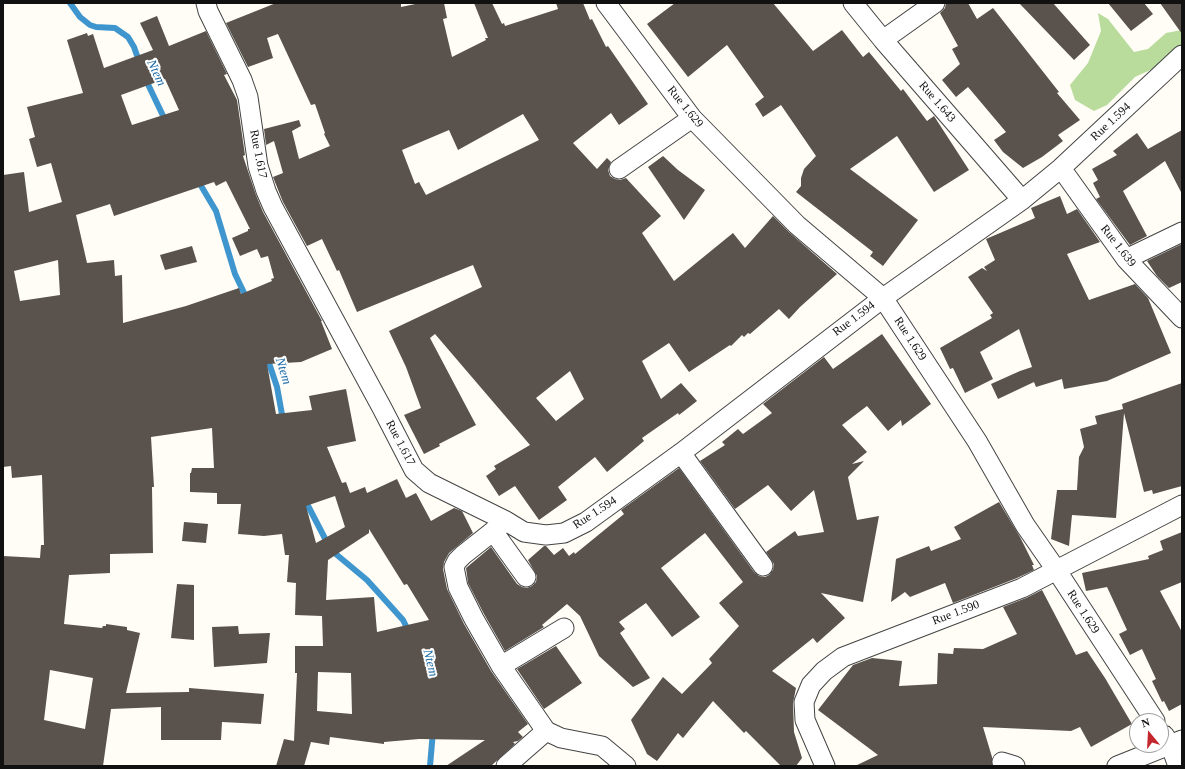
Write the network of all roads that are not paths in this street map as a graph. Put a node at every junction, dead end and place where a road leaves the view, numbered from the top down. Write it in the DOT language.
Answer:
graph roads {
  1 [pos="206,3"];
  2 [pos="606,3"];
  3 [pos="853,3"];
  4 [pos="935,3"];
  5 [pos="883,40"];
  6 [pos="1182,55"];
  7 [pos="692,118"];
  8 [pos="619,168"];
  9 [pos="1061,168"];
  10 [pos="1022,200"];
  11 [pos="1182,232"];
  12 [pos="1126,259"];
  13 [pos="883,298"];
  14 [pos="1182,318"];
  15 [pos="682,453"];
  16 [pos="1182,505"];
  17 [pos="499,526"];
  18 [pos="763,566"];
  19 [pos="1057,571"];
  20 [pos="526,577"];
  21 [pos="564,628"];
  22 [pos="501,666"];
  23 [pos="1150,713"];
  24 [pos="546,732"];
  25 [pos="1171,738"];
  26 [pos="506,766"];
  27 [pos="626,766"];
  28 [pos="825,766"];
  29 [pos="1117,766"];
  30 [pos="1178,766"];
  1 -- 17 [label="street, Rue 1.617"];
  2 -- 7 [label="street, Rue 1.629"];
  3 -- 5 [label="street, Rue 1.643"];
  4 -- 5 [label="street"];
  5 -- 10 [label="street, Rue 1.643"];
  6 -- 9 [label="street, Rue 1.594"];
  7 -- 8 [label="street"];
  7 -- 13 [label="street, Rue 1.629"];
  9 -- 10 [label="street, Rue 1.594"];
  9 -- 12 [label="street, Rue 1.639"];
  10 -- 13 [label="street, Rue 1.594"];
  11 -- 12 [label="street"];
  12 -- 14 [label="street, Rue 1.639"];
  13 -- 15 [label="street, Rue 1.594"];
  13 -- 19 [label="street, Rue 1.629"];
  15 -- 17 [label="street, Rue 1.594"];
  15 -- 18 [label="street"];
  16 -- 19 [label="street, Rue 1.590"];
  17 -- 20 [label="street"];
  17 -- 22 [label="street"];
  19 -- 23 [label="street, Rue 1.629"];
  19 -- 28 [label="street, Rue 1.590"];
  21 -- 22 [label="street"];
  22 -- 24 [label="street"];
  24 -- 26 [label="street"];
  24 -- 27 [label="street"];
  25 -- 29 [label="street"];
  25 -- 30 [label="street"];
}
